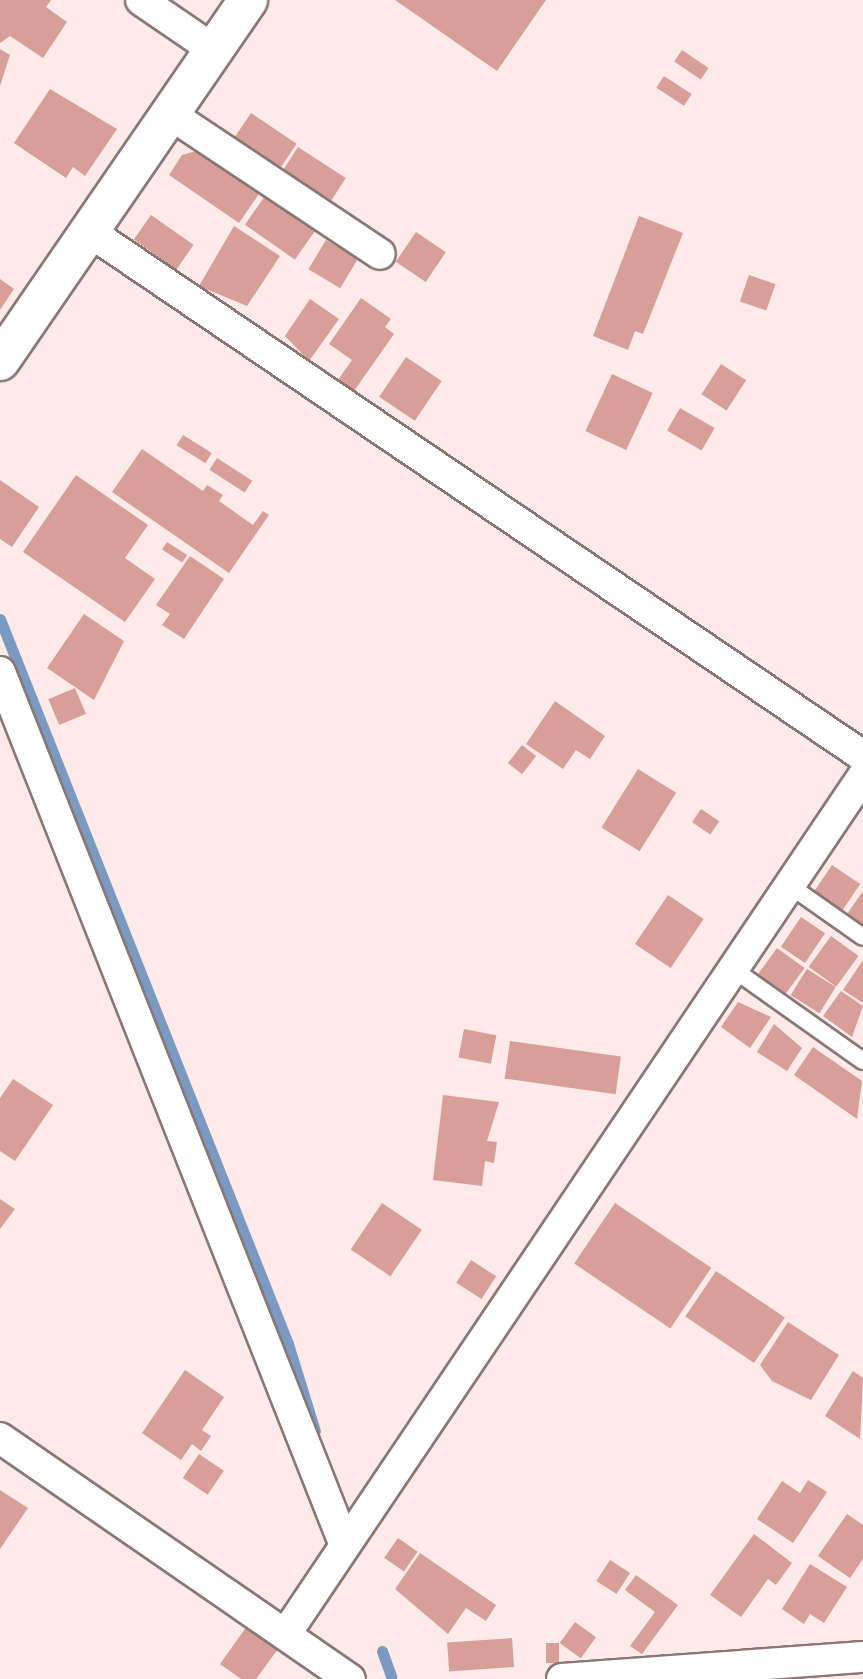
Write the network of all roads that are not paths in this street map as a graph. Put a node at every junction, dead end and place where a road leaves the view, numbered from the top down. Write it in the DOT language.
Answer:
graph roads {
  1 [pos="141,0"];
  2 [pos="248,0"];
  3 [pos="214,50"];
  4 [pos="170,114"];
  5 [pos="90,232"];
  6 [pos="380,254"];
  7 [pos="0,361"];
  8 [pos="0,672"];
  9 [pos="863,756"];
  10 [pos="863,776"];
  11 [pos="789,885"];
  12 [pos="863,937"];
  13 [pos="733,969"];
  14 [pos="863,1061"];
  15 [pos="0,1438"];
  16 [pos="344,1543"];
  17 [pos="287,1632"];
  18 [pos="863,1657"];
  19 [pos="350,1679"];
  20 [pos="562,1679"];
  1 -- 3 [label="street"];
  2 -- 3 [label="street"];
  3 -- 4 [label="street"];
  4 -- 5 [label="street"];
  4 -- 6 [label="street"];
  5 -- 7 [label="street"];
  5 -- 9 [label="street"];
  8 -- 16 [label="street"];
  10 -- 11 [label="street"];
  11 -- 12 [label="lane"];
  11 -- 13 [label="street"];
  13 -- 14 [label="lane"];
  13 -- 16 [label="street"];
  15 -- 17 [label="street"];
  16 -- 17 [label="street"];
  17 -- 19 [label="street"];
  18 -- 20 [label="street"];
}
